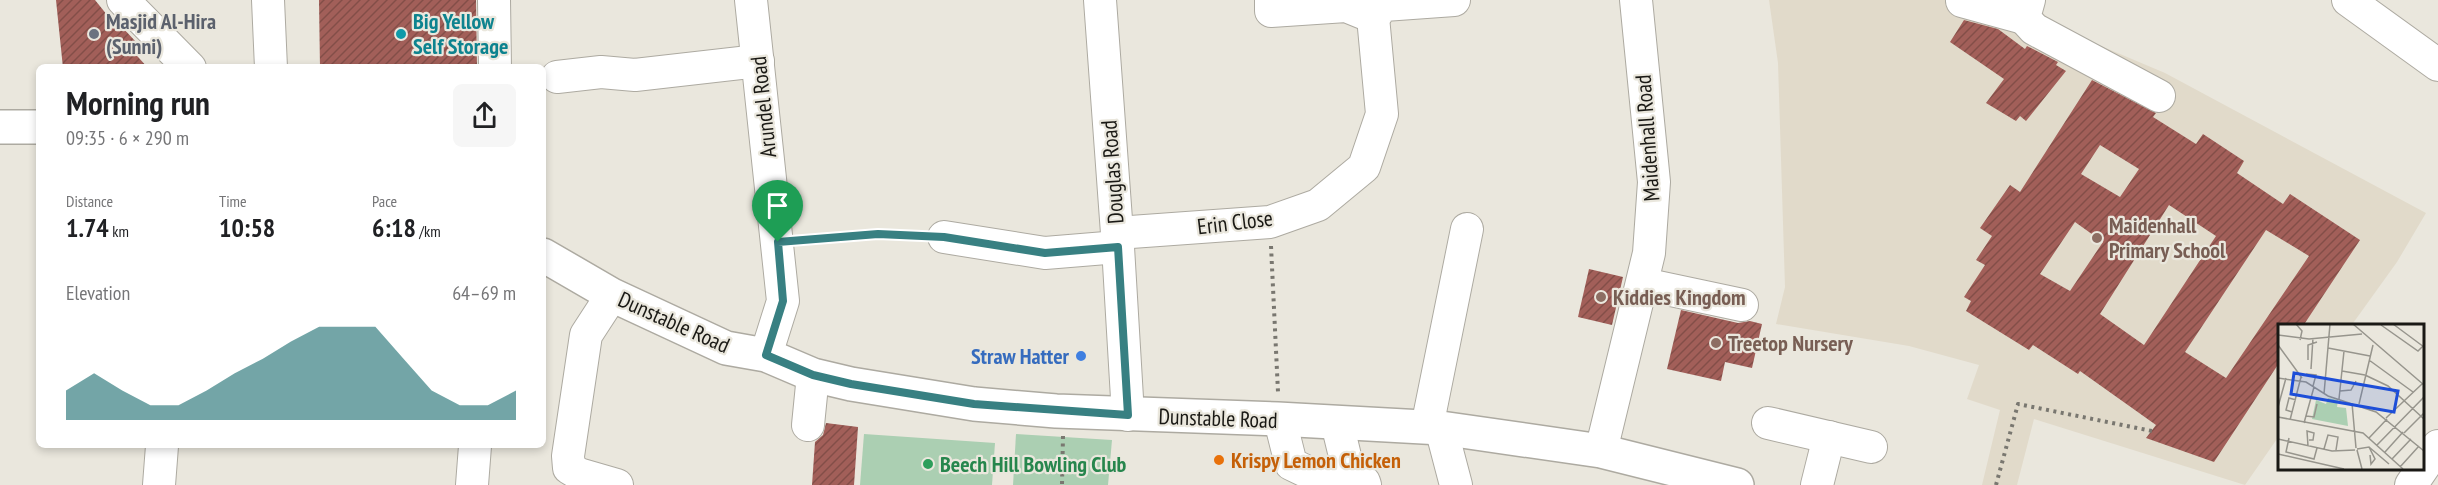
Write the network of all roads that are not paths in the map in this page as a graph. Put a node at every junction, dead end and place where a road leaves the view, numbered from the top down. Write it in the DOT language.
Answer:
graph roads {
  1 [pos="123,0"];
  2 [pos="268,0"];
  3 [pos="494,0"];
  4 [pos="752,0"];
  5 [pos="1100,0"];
  6 [pos="1270,0"];
  7 [pos="1454,0"];
  8 [pos="1636,0"];
  9 [pos="2348,0"];
  10 [pos="1962,1"];
  11 [pos="2026,9"];
  12 [pos="1373,17"];
  13 [pos="759,60"];
  14 [pos="178,61"];
  15 [pos="271,64"];
  16 [pos="495,64"];
  17 [pos="2438,65"];
  18 [pos="557,77"];
  19 [pos="2159,96"];
  20 [pos="0,127"];
  21 [pos="36,127"];
  22 [pos="1467,229"];
  23 [pos="944,237"];
  24 [pos="1118,240"];
  25 [pos="546,257"];
  26 [pos="1643,284"];
  27 [pos="612,295"];
  28 [pos="1742,305"];
  29 [pos="766,355"];
  30 [pos="813,375"];
  31 [pos="1128,415"];
  32 [pos="1279,419"];
  33 [pos="1337,423"];
  34 [pos="1768,423"];
  35 [pos="808,425"];
  36 [pos="1434,428"];
  37 [pos="1829,437"];
  38 [pos="2438,446"];
  39 [pos="1871,447"];
  40 [pos="162,448"];
  41 [pos="475,448"];
  42 [pos="1601,451"];
  43 [pos="2423,468"];
  44 [pos="2421,470"];
  45 [pos="1357,481"];
  46 [pos="159,485"];
  47 [pos="472,485"];
  48 [pos="617,485"];
  49 [pos="1456,485"];
  50 [pos="1737,485"];
  51 [pos="1817,485"];
  52 [pos="2411,485"];
  1 -- 14 [label="street"];
  2 -- 15 [label="street"];
  3 -- 16 [label="street"];
  4 -- 13 [label="street, Arundel Road"];
  5 -- 24 [label="street, Douglas Road"];
  6 -- 12 [label="street"];
  7 -- 12 [label="street"];
  8 -- 26 [label="street, Maidenhall Road"];
  9 -- 17 [label="street"];
  10 -- 11 [label="street"];
  11 -- 19 [label="street"];
  12 -- 24 [label="street, Erin Close"];
  13 -- 18 [label="street"];
  13 -- 29 [label="street, Arundel Road"];
  20 -- 21 [label="main road"];
  22 -- 36 [label="street"];
  23 -- 24 [label="street, Erin Close"];
  24 -- 31 [label="street, Douglas Road"];
  25 -- 27 [label="main road, Dunstable Road"];
  26 -- 28 [label="street"];
  26 -- 42 [label="street, Maidenhall Road"];
  27 -- 29 [label="main road, Dunstable Road"];
  27 -- 48 [label="street"];
  29 -- 30 [label="main road, Dunstable Road"];
  30 -- 31 [label="main road, Dunstable Road"];
  30 -- 35 [label="street"];
  31 -- 32 [label="main road, Dunstable Road"];
  32 -- 33 [label="main road, Dunstable Road"];
  32 -- 45 [label="street"];
  33 -- 36 [label="main road, Dunstable Road"];
  33 -- 45 [label="street"];
  34 -- 37 [label="street"];
  36 -- 42 [label="main road, Dunstable Road"];
  36 -- 49 [label="street"];
  37 -- 39 [label="street"];
  37 -- 51 [label="street"];
  38 -- 43 [label="street"];
  40 -- 46 [label="street"];
  41 -- 47 [label="street"];
  42 -- 50 [label="main road, Dunstable Road"];
  44 -- 52 [label="street"];
}
